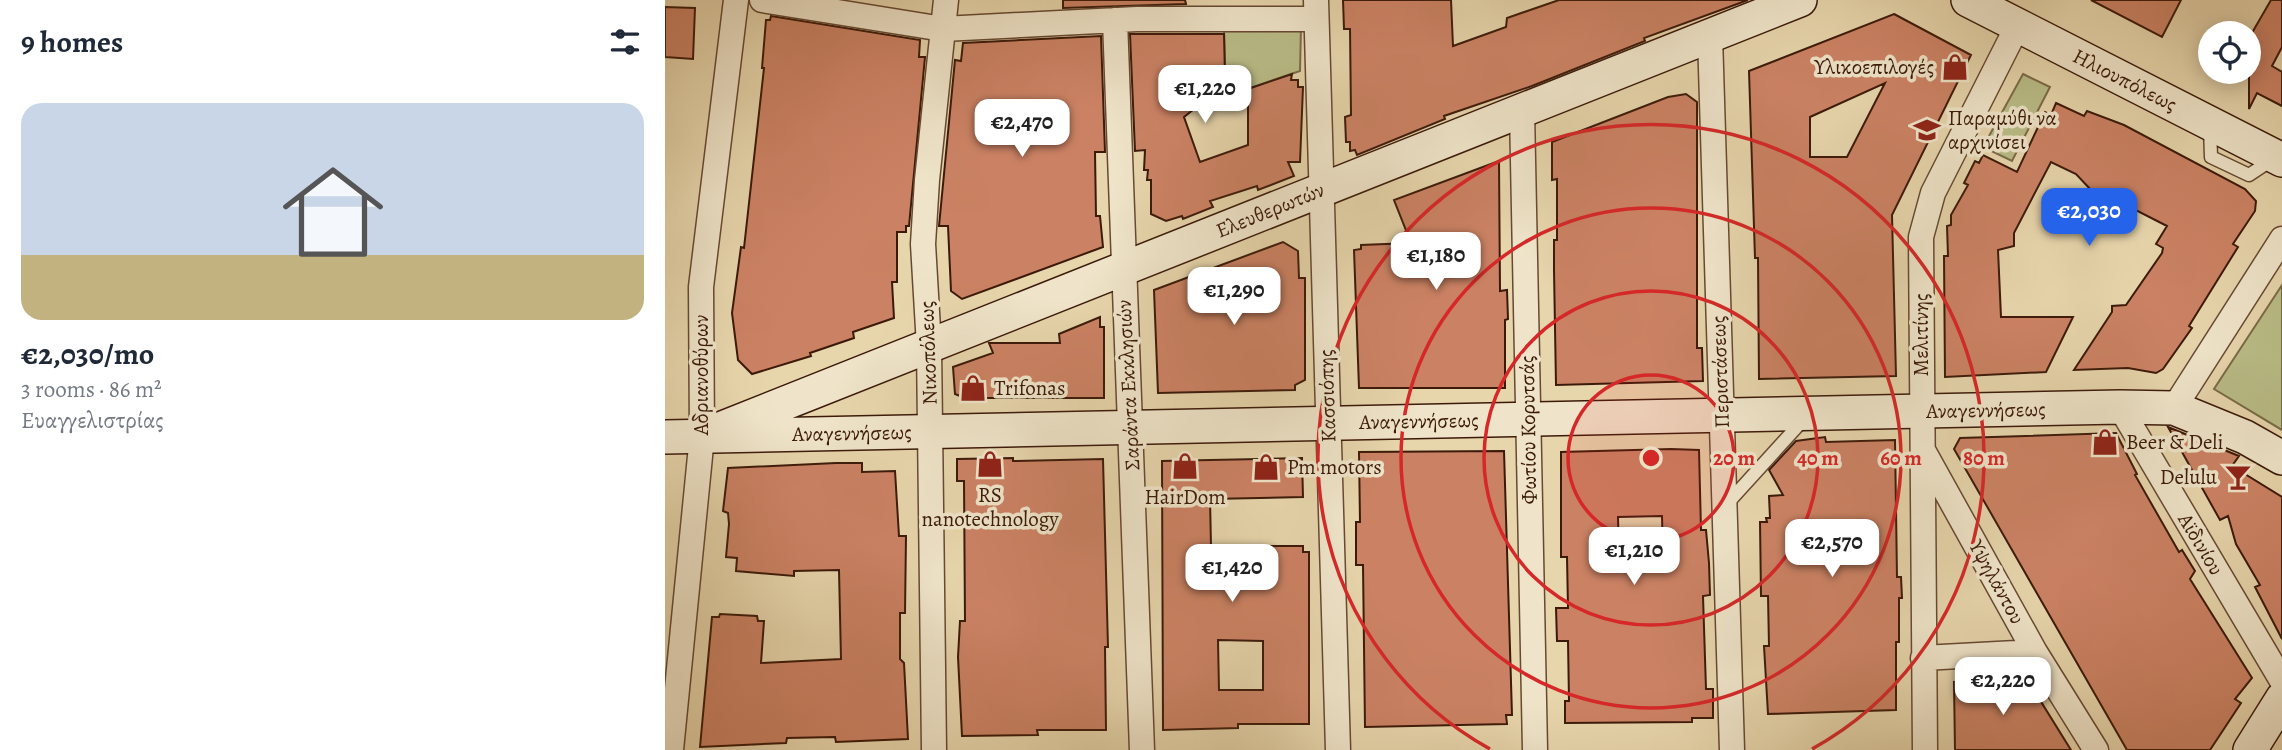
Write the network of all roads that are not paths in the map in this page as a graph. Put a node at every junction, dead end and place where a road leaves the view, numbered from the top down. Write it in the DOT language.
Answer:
graph roads {
  1 [pos="736,0"];
  2 [pos="762,0"];
  3 [pos="946,0"];
  4 [pos="1800,0"];
  5 [pos="1968,0"];
  6 [pos="1316,9"];
  7 [pos="1130,13"];
  8 [pos="2018,25"];
  9 [pos="943,29"];
  10 [pos="1710,36"];
  11 [pos="1522,111"];
  12 [pos="2279,159"];
  13 [pos="1321,190"];
  14 [pos="2282,239"];
  15 [pos="1123,269"];
  16 [pos="929,346"];
  17 [pos="2120,407"];
  18 [pos="2174,408"];
  19 [pos="1920,411"];
  20 [pos="1809,413"];
  21 [pos="1722,415"];
  22 [pos="1528,419"];
  23 [pos="1328,423"];
  24 [pos="1131,427"];
  25 [pos="930,431"];
  26 [pos="702,436"];
  27 [pos="665,437"];
  28 [pos="1922,449"];
  29 [pos="2282,458"];
  30 [pos="1724,506"];
  31 [pos="2035,652"];
  32 [pos="1923,658"];
  33 [pos="2282,681"];
  34 [pos="2282,699"];
  35 [pos="671,750"];
  36 [pos="934,750"];
  37 [pos="1142,750"];
  38 [pos="1338,750"];
  39 [pos="1535,750"];
  40 [pos="1732,750"];
  41 [pos="1919,750"];
  42 [pos="1926,750"];
  43 [pos="2096,750"];
  44 [pos="2250,750"];
  1 -- 26 [label="street, Αδριανοθύρων"];
  2 -- 9 [label="street"];
  3 -- 9 [label="street, Νικοπόλεως"];
  4 -- 10 [label="main road, Ελευθερωτών"];
  5 -- 8 [label="main road, Ηλιουπόλεως"];
  6 -- 7 [label="street"];
  6 -- 13 [label="street, Κασσιόπης"];
  7 -- 9 [label="street"];
  7 -- 15 [label="street, Σαράντα Εκκλησιών"];
  8 -- 12 [label="main road, Ηλιουπόλεως"];
  8 -- 19 [label="street, Μελιτίνης"];
  9 -- 16 [label="street, Νικοπόλεως"];
  10 -- 11 [label="main road, Ελευθερωτών"];
  10 -- 21 [label="street, Περιστάσεως"];
  11 -- 13 [label="main road, Ελευθερωτών"];
  11 -- 22 [label="street, Φωτίου Κορυτσάς"];
  13 -- 15 [label="main road, Ελευθερωτών"];
  13 -- 23 [label="street, Κασσιόπης"];
  14 -- 18 [label="street"];
  15 -- 16 [label="main road, Ελευθερωτών"];
  15 -- 24 [label="street, Σαράντα Εκκλησιών"];
  16 -- 25 [label="street, Νικοπόλεως"];
  16 -- 26 [label="main road, Ελευθερωτών"];
  17 -- 18 [label="main road, Αναγεννήσεως"];
  17 -- 19 [label="main road, Αναγεννήσεως"];
  17 -- 33 [label="street, Αϊδινίου"];
  18 -- 29 [label="main road"];
  19 -- 20 [label="main road, Αναγεννήσεως"];
  19 -- 28 [label="street, Μελιτίνης"];
  20 -- 21 [label="main road, Αναγεννήσεως"];
  20 -- 30 [label="lane"];
  21 -- 22 [label="main road, Αναγεννήσεως"];
  21 -- 30 [label="street, Περιστάσεως"];
  22 -- 23 [label="main road, Αναγεννήσεως"];
  22 -- 39 [label="street, Φωτίου Κορυτσάς"];
  23 -- 24 [label="main road, Αναγεννήσεως"];
  23 -- 38 [label="street, Κασσιόπης"];
  24 -- 25 [label="main road, Αναγεννήσεως"];
  24 -- 37 [label="street, Σαράντα Εκκλησιών"];
  25 -- 26 [label="main road, Αναγεννήσεως"];
  25 -- 36 [label="street, Νικοπόλεως"];
  26 -- 27 [label="main road, Αναγεννήσεως"];
  26 -- 35 [label="street, Αδριανοθύρων"];
  28 -- 31 [label="street, Υψηλάντου"];
  28 -- 32 [label="street, Μελιτίνης"];
  30 -- 40 [label="street, Περιστάσεως"];
  31 -- 32 [label="street"];
  31 -- 43 [label="street, Υψηλάντου"];
  32 -- 42 [label="street, Μελιτίνης"];
  34 -- 44 [label="main road"];
  41 -- 42 [label="street"];
}
